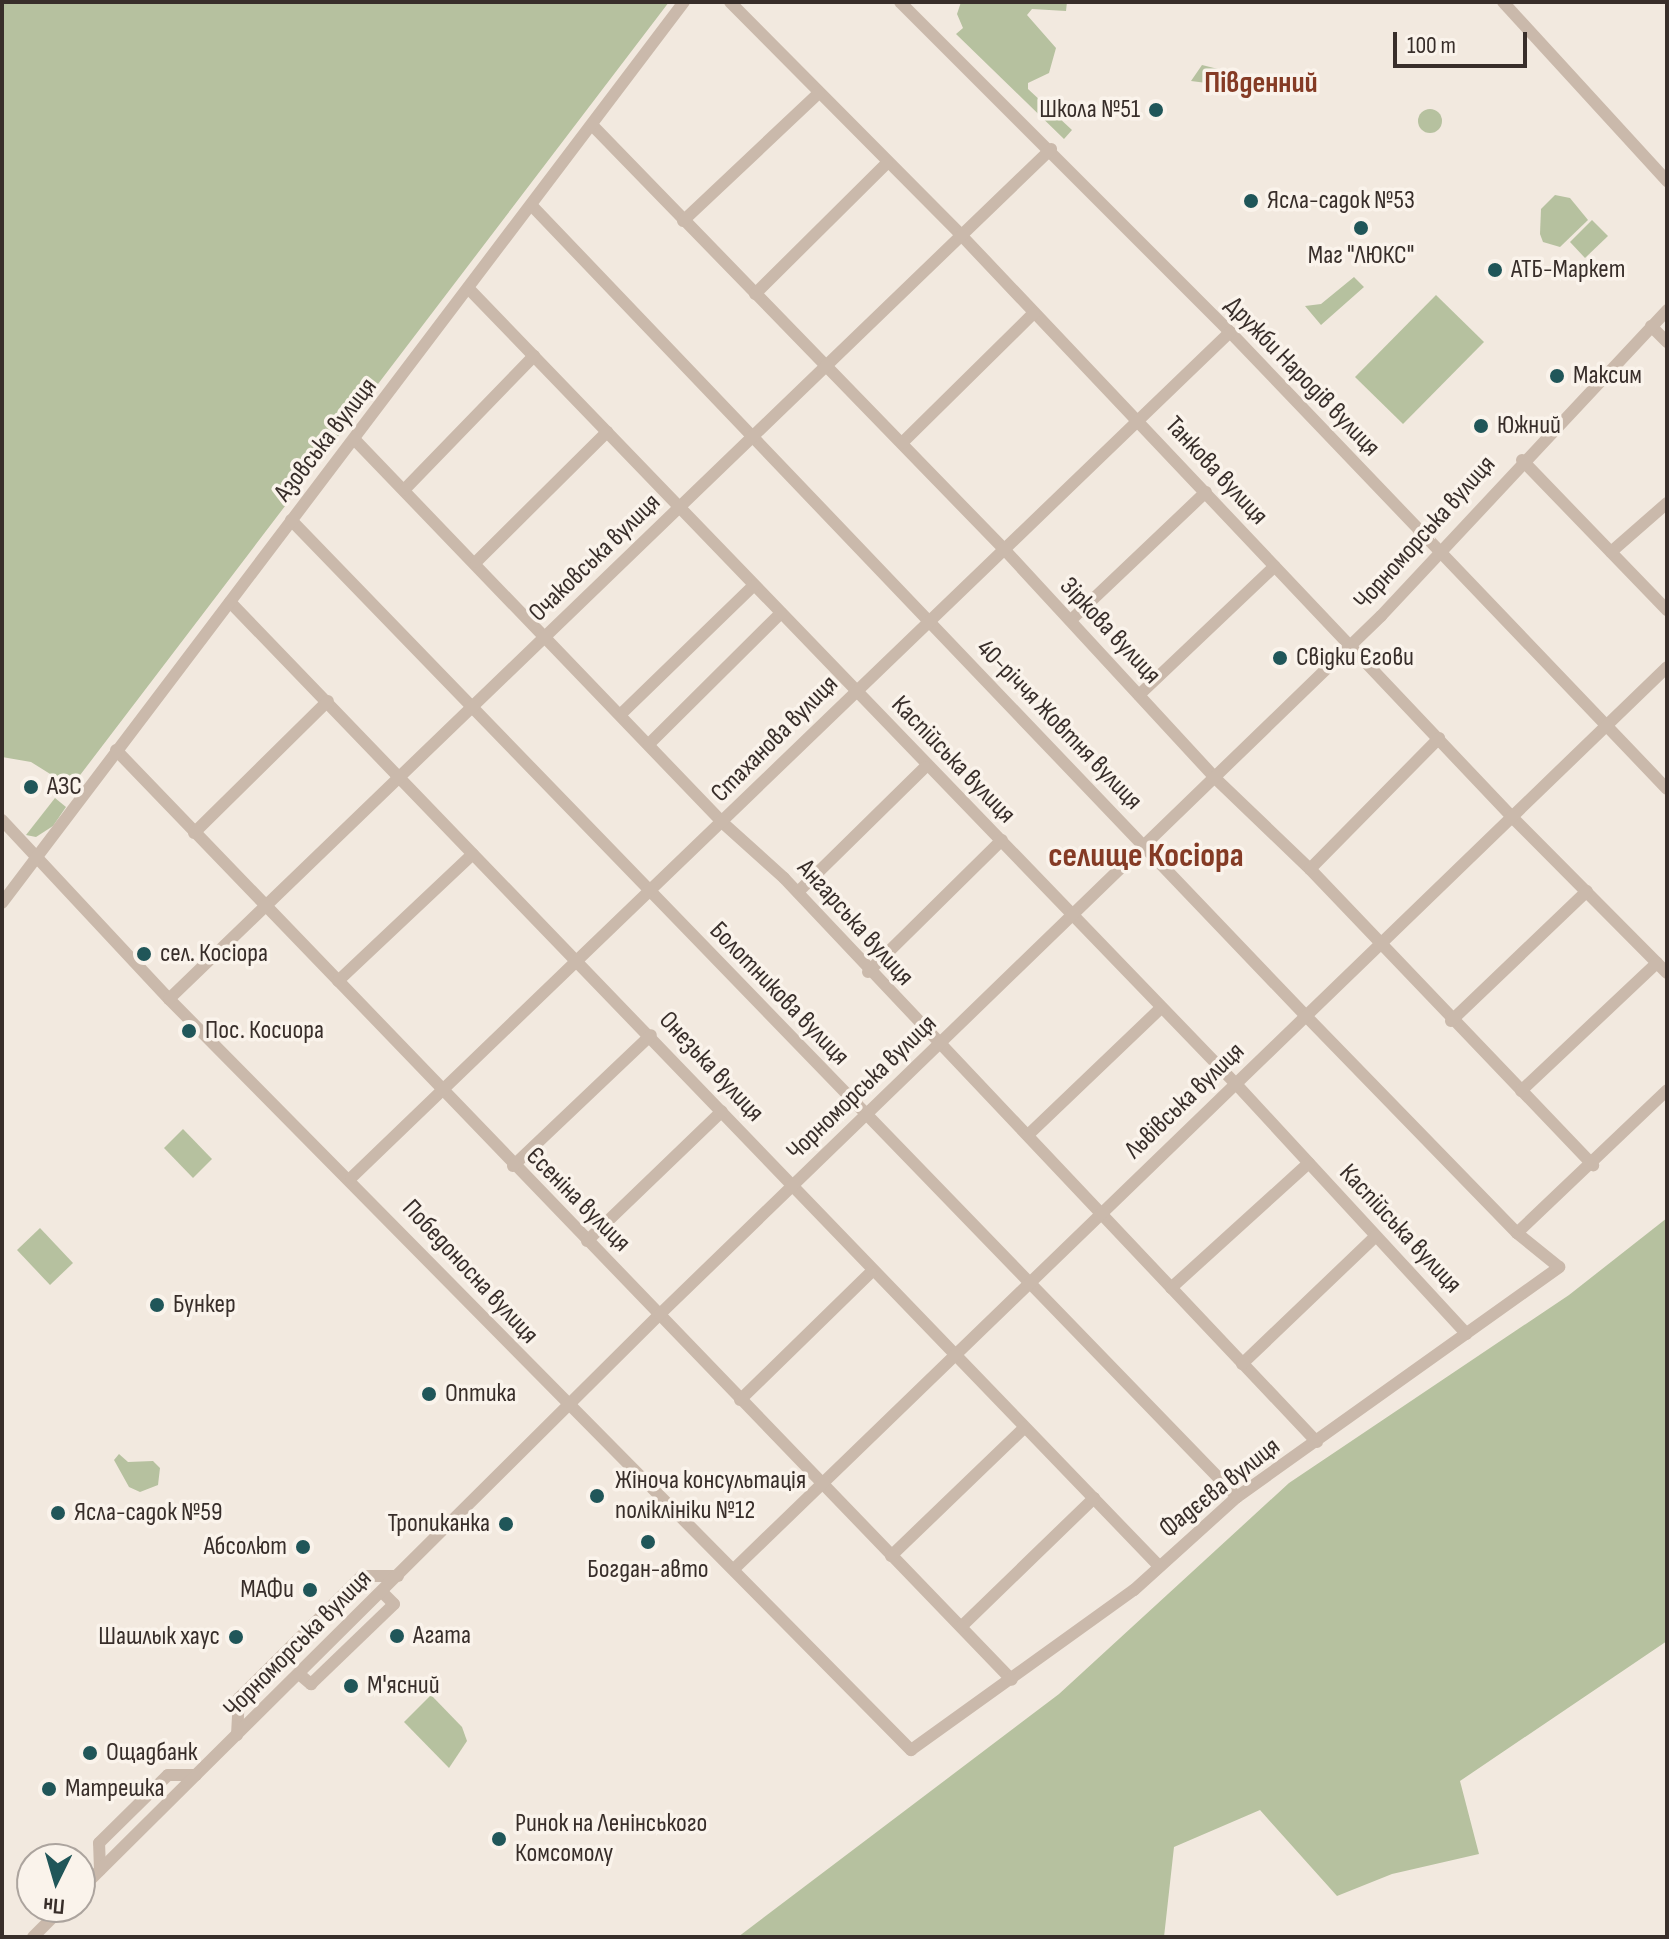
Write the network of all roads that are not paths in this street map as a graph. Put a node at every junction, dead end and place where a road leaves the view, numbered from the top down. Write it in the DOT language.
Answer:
graph roads {
  1 [pos="684,2"];
  2 [pos="730,2"];
  3 [pos="900,2"];
  4 [pos="1503,2"];
  5 [pos="819,93"];
  6 [pos="594,127"];
  7 [pos="1051,149"];
  8 [pos="887,163"];
  9 [pos="1667,181"];
  10 [pos="533,207"];
  11 [pos="683,221"];
  12 [pos="962,236"];
  13 [pos="470,290"];
  14 [pos="755,294"];
  15 [pos="1667,310"];
  16 [pos="1034,313"];
  17 [pos="1651,326"];
  18 [pos="1230,332"];
  19 [pos="1667,342"];
  20 [pos="534,356"];
  21 [pos="825,364"];
  22 [pos="1139,421"];
  23 [pos="607,432"];
  24 [pos="752,437"];
  25 [pos="355,440"];
  26 [pos="902,443"];
  27 [pos="1522,460"];
  28 [pos="404,490"];
  29 [pos="1206,492"];
  30 [pos="1667,503"];
  31 [pos="678,508"];
  32 [pos="291,520"];
  33 [pos="1003,548"];
  34 [pos="1438,552"];
  35 [pos="1611,552"];
  36 [pos="476,562"];
  37 [pos="1275,566"];
  38 [pos="754,585"];
  39 [pos="230,602"];
  40 [pos="1667,610"];
  41 [pos="781,613"];
  42 [pos="1071,620"];
  43 [pos="928,622"];
  44 [pos="545,636"];
  45 [pos="1350,646"];
  46 [pos="1667,667"];
  47 [pos="855,690"];
  48 [pos="1139,695"];
  49 [pos="328,701"];
  50 [pos="471,707"];
  51 [pos="621,714"];
  52 [pos="1602,726"];
  53 [pos="1439,738"];
  54 [pos="649,744"];
  55 [pos="116,750"];
  56 [pos="925,767"];
  57 [pos="398,778"];
  58 [pos="1215,778"];
  59 [pos="1667,789"];
  60 [pos="1512,817"];
  61 [pos="2,820"];
  62 [pos="723,823"];
  63 [pos="194,833"];
  64 [pos="1002,840"];
  65 [pos="1146,844"];
  66 [pos="473,854"];
  67 [pos="37,855"];
  68 [pos="1310,869"];
  69 [pos="650,891"];
  70 [pos="1587,891"];
  71 [pos="798,892"];
  72 [pos="2,903"];
  73 [pos="266,905"];
  74 [pos="1070,915"];
  75 [pos="1378,943"];
  76 [pos="576,959"];
  77 [pos="1657,963"];
  78 [pos="868,972"];
  79 [pos="1667,973"];
  80 [pos="338,981"];
  81 [pos="169,999"];
  82 [pos="1161,1008"];
  83 [pos="1305,1015"];
  84 [pos="1451,1021"];
  85 [pos="651,1035"];
  86 [pos="938,1046"];
  87 [pos="1236,1084"];
  88 [pos="442,1088"];
  89 [pos="1667,1090"];
  90 [pos="1521,1091"];
  91 [pos="722,1111"];
  92 [pos="865,1117"];
  93 [pos="1028,1135"];
  94 [pos="1309,1163"];
  95 [pos="1593,1165"];
  96 [pos="513,1166"];
  97 [pos="351,1178"];
  98 [pos="793,1185"];
  99 [pos="1099,1215"];
  100 [pos="1517,1233"];
  101 [pos="1376,1236"];
  102 [pos="587,1241"];
  103 [pos="1559,1267"];
  104 [pos="871,1272"];
  105 [pos="1029,1283"];
  106 [pos="1171,1288"];
  107 [pos="660,1314"];
  108 [pos="1467,1334"];
  109 [pos="953,1353"];
  110 [pos="1242,1364"];
  111 [pos="740,1400"];
  112 [pos="569,1406"];
  113 [pos="1024,1428"];
  114 [pos="1317,1442"];
  115 [pos="820,1485"];
  116 [pos="1237,1497"];
  117 [pos="1094,1498"];
  118 [pos="891,1556"];
  119 [pos="1158,1565"];
  120 [pos="735,1568"];
  121 [pos="398,1576"];
  122 [pos="962,1626"];
  123 [pos="1012,1680"];
  124 [pos="237,1735"];
  125 [pos="911,1750"];
  126 [pos="196,1775"];
  127 [pos="100,1870"];
  128 [pos="96,1874"];
  1 -- 6 [label="street, Азовська вулиця"];
  2 -- 5 [label="street, Танкова вулиця"];
  3 -- 7 [label="street, Дружби Народів вулиця"];
  4 -- 9 [label="street"];
  5 -- 8 [label="street, Танкова вулиця"];
  5 -- 11 [label="street"];
  6 -- 10 [label="street, Азовська вулиця"];
  6 -- 11 [label="street, Зіркова вулиця"];
  7 -- 12 [label="street, Очаковська вулиця"];
  7 -- 18 [label="street, Дружби Народів вулиця"];
  8 -- 12 [label="street, Танкова вулиця"];
  8 -- 14 [label="street"];
  10 -- 13 [label="street, Азовська вулиця"];
  10 -- 24 [label="street, 40-річчя Жовтня вулиця"];
  11 -- 14 [label="street, Зіркова вулиця"];
  12 -- 16 [label="street, Танкова вулиця"];
  12 -- 21 [label="street, Очаковська вулиця"];
  13 -- 20 [label="street, Каспійська вулиця"];
  13 -- 25 [label="street, Азовська вулиця"];
  14 -- 21 [label="street, Зіркова вулиця"];
  15 -- 17 [label="street, Чорноморська вулиця"];
  16 -- 22 [label="street, Танкова вулиця"];
  16 -- 26 [label="street"];
  17 -- 19 [label="street"];
  17 -- 27 [label="street, Чорноморська вулиця"];
  18 -- 22 [label="street, Стаханова вулиця"];
  18 -- 34 [label="street, Дружби Народів вулиця"];
  20 -- 23 [label="street, Каспійська вулиця"];
  20 -- 28 [label="street"];
  21 -- 24 [label="street, Очаковська вулиця"];
  21 -- 26 [label="street, Зіркова вулиця"];
  22 -- 29 [label="street, Танкова вулиця"];
  22 -- 33 [label="street, Стаханова вулиця"];
  23 -- 31 [label="street, Каспійська вулиця"];
  23 -- 36 [label="street"];
  24 -- 31 [label="street, Очаковська вулиця"];
  24 -- 43 [label="street, 40-річчя Жовтня вулиця"];
  25 -- 28 [label="street, Ангарська вулиця"];
  25 -- 32 [label="street, Азовська вулиця"];
  26 -- 33 [label="street, Зіркова вулиця"];
  27 -- 34 [label="street, Чорноморська вулиця"];
  27 -- 35 [label="street"];
  28 -- 36 [label="street, Ангарська вулиця"];
  29 -- 37 [label="street, Танкова вулиця"];
  29 -- 42 [label="street"];
  30 -- 35 [label="street"];
  31 -- 38 [label="street, Каспійська вулиця"];
  31 -- 44 [label="street, Очаковська вулиця"];
  32 -- 39 [label="street, Азовська вулиця"];
  32 -- 50 [label="street, Болотникова вулиця"];
  33 -- 42 [label="street, Зіркова вулиця"];
  33 -- 43 [label="street, Стаханова вулиця"];
  34 -- 45 [label="street, Чорноморська вулиця"];
  34 -- 52 [label="street, Дружби Народів вулиця"];
  35 -- 40 [label="street"];
  36 -- 44 [label="street, Ангарська вулиця"];
  37 -- 45 [label="street, Танкова вулиця"];
  37 -- 48 [label="street"];
  38 -- 41 [label="street, Каспійська вулиця"];
  38 -- 51 [label="street"];
  39 -- 49 [label="street, Онезька вулиця"];
  39 -- 55 [label="street, Азовська вулиця"];
  41 -- 47 [label="street, Каспійська вулиця"];
  41 -- 54 [label="street"];
  42 -- 48 [label="street, Зіркова вулиця"];
  43 -- 47 [label="street, Стаханова вулиця"];
  43 -- 65 [label="street, 40-річчя Жовтня вулиця"];
  44 -- 50 [label="street, Очаковська вулиця"];
  44 -- 51 [label="street, Ангарська вулиця"];
  45 -- 53 [label="street, Танкова вулиця"];
  45 -- 58 [label="street, Чорноморська вулиця"];
  46 -- 52 [label="street, Львівська вулиця"];
  47 -- 56 [label="street, Каспійська вулиця"];
  47 -- 62 [label="street, Стаханова вулиця"];
  48 -- 58 [label="street, Зіркова вулиця"];
  49 -- 57 [label="street, Онезька вулиця"];
  49 -- 63 [label="street"];
  50 -- 57 [label="street, Очаковська вулиця"];
  50 -- 69 [label="street, Болотникова вулиця"];
  51 -- 54 [label="street, Ангарська вулиця"];
  52 -- 59 [label="street, Дружби Народів вулиця"];
  52 -- 60 [label="street, Львівська вулиця"];
  53 -- 60 [label="street, Танкова вулиця"];
  53 -- 68 [label="street"];
  54 -- 62 [label="street, Ангарська вулиця"];
  55 -- 63 [label="street, Єсеніна вулиця"];
  55 -- 67 [label="street, Азовська вулиця"];
  56 -- 64 [label="street, Каспійська вулиця"];
  56 -- 71 [label="street"];
  57 -- 66 [label="street, Онезька вулиця"];
  57 -- 73 [label="street, Очаковська вулиця"];
  58 -- 65 [label="street, Чорноморська вулиця"];
  58 -- 68 [label="street, Зіркова вулиця"];
  60 -- 70 [label="street, Танкова вулиця"];
  60 -- 75 [label="street, Львівська вулиця"];
  61 -- 67 [label="street, Победоносна вулиця"];
  62 -- 69 [label="street, Стаханова вулиця"];
  62 -- 71 [label="street, Ангарська вулиця"];
  63 -- 73 [label="street, Єсеніна вулиця"];
  64 -- 74 [label="street, Каспійська вулиця"];
  64 -- 78 [label="street"];
  65 -- 74 [label="street, Чорноморська вулиця"];
  65 -- 83 [label="street, 40-річчя Жовтня вулиця"];
  66 -- 76 [label="street, Онезька вулиця"];
  66 -- 80 [label="street"];
  67 -- 72 [label="street, Азовська вулиця"];
  67 -- 81 [label="street, Победоносна вулиця"];
  68 -- 75 [label="street, Зіркова вулиця"];
  69 -- 76 [label="street, Стаханова вулиця"];
  69 -- 92 [label="street, Болотникова вулиця"];
  70 -- 77 [label="street, Танкова вулиця"];
  70 -- 84 [label="street"];
  71 -- 78 [label="street, Ангарська вулиця"];
  73 -- 80 [label="street, Єсеніна вулиця"];
  73 -- 81 [label="street, Очаковська вулиця"];
  74 -- 82 [label="street, Каспійська вулиця"];
  74 -- 86 [label="street, Чорноморська вулиця"];
  75 -- 83 [label="street, Львівська вулиця"];
  75 -- 84 [label="street, Зіркова вулиця"];
  76 -- 85 [label="street, Онезька вулиця"];
  76 -- 88 [label="street, Стаханова вулиця"];
  77 -- 79 [label="street, Танкова вулиця"];
  77 -- 90 [label="street"];
  78 -- 86 [label="street, Ангарська вулиця"];
  80 -- 88 [label="street, Єсеніна вулиця"];
  81 -- 97 [label="street, Победоносна вулиця"];
  82 -- 87 [label="street, Каспійська вулиця"];
  82 -- 93 [label="street"];
  83 -- 87 [label="street, Львівська вулиця"];
  83 -- 100 [label="street, 40-річчя Жовтня вулиця"];
  84 -- 90 [label="street, Зіркова вулиця"];
  85 -- 91 [label="street, Онезька вулиця"];
  85 -- 96 [label="street"];
  86 -- 92 [label="street, Чорноморська вулиця"];
  86 -- 93 [label="street, Ангарська вулиця"];
  87 -- 94 [label="street, Каспійська вулиця"];
  87 -- 99 [label="street, Львівська вулиця"];
  88 -- 96 [label="street, Єсеніна вулиця"];
  88 -- 97 [label="street, Стаханова вулиця"];
  89 -- 95 [label="street"];
  90 -- 95 [label="street, Зіркова вулиця"];
  91 -- 98 [label="street, Онезька вулиця"];
  91 -- 102 [label="street"];
  92 -- 98 [label="street, Чорноморська вулиця"];
  92 -- 105 [label="street, Болотникова вулиця"];
  93 -- 99 [label="street, Ангарська вулиця"];
  94 -- 101 [label="street, Каспійська вулиця"];
  94 -- 106 [label="street"];
  95 -- 100 [label="street"];
  96 -- 102 [label="street, Єсеніна вулиця"];
  97 -- 112 [label="street, Победоносна вулиця"];
  98 -- 104 [label="street, Онезька вулиця"];
  98 -- 107 [label="street, Чорноморська вулиця"];
  99 -- 105 [label="street, Львівська вулиця"];
  99 -- 106 [label="street, Ангарська вулиця"];
  100 -- 103 [label="street, 40-річчя Жовтня вулиця"];
  101 -- 108 [label="street, Каспійська вулиця"];
  101 -- 110 [label="street"];
  102 -- 107 [label="street, Єсеніна вулиця"];
  103 -- 108 [label="street, Фадєєва вулиця"];
  104 -- 109 [label="street, Онезька вулиця"];
  104 -- 111 [label="street"];
  105 -- 109 [label="street, Львівська вулиця"];
  105 -- 116 [label="street, Болотникова вулиця"];
  106 -- 110 [label="street, Ангарська вулиця"];
  107 -- 111 [label="street, Єсеніна вулиця"];
  107 -- 112 [label="street, Чорноморська вулиця"];
  108 -- 114 [label="street, Фадєєва вулиця"];
  109 -- 113 [label="street, Онезька вулиця"];
  109 -- 115 [label="street, Львівська вулиця"];
  110 -- 114 [label="street, Ангарська вулиця"];
  111 -- 115 [label="street, Єсеніна вулиця"];
  112 -- 120 [label="street, Победоносна вулиця"];
  112 -- 121 [label="street, Чорноморська вулиця"];
  113 -- 117 [label="street, Онезька вулиця"];
  113 -- 118 [label="street"];
  114 -- 116 [label="street, Фадєєва вулиця"];
  115 -- 118 [label="street, Єсеніна вулиця"];
  115 -- 120 [label="street, Львівська вулиця"];
  116 -- 119 [label="street, Фадєєва вулиця"];
  117 -- 119 [label="street, Онезька вулиця"];
  117 -- 122 [label="street"];
  118 -- 122 [label="street, Єсеніна вулиця"];
  119 -- 123 [label="street, Фадєєва вулиця"];
  120 -- 125 [label="street, Победоносна вулиця"];
  121 -- 124 [label="street, Чорноморська вулиця"];
  121 -- 124 [label="street"];
  122 -- 123 [label="street, Єсеніна вулиця"];
  123 -- 125 [label="street, Фадєєва вулиця"];
  124 -- 126 [label="street, Чорноморська вулиця"];
  126 -- 127 [label="street, Чорноморська вулиця"];
  126 -- 127 [label="street"];
  127 -- 128 [label="street, Чорноморська вулиця"];
}
